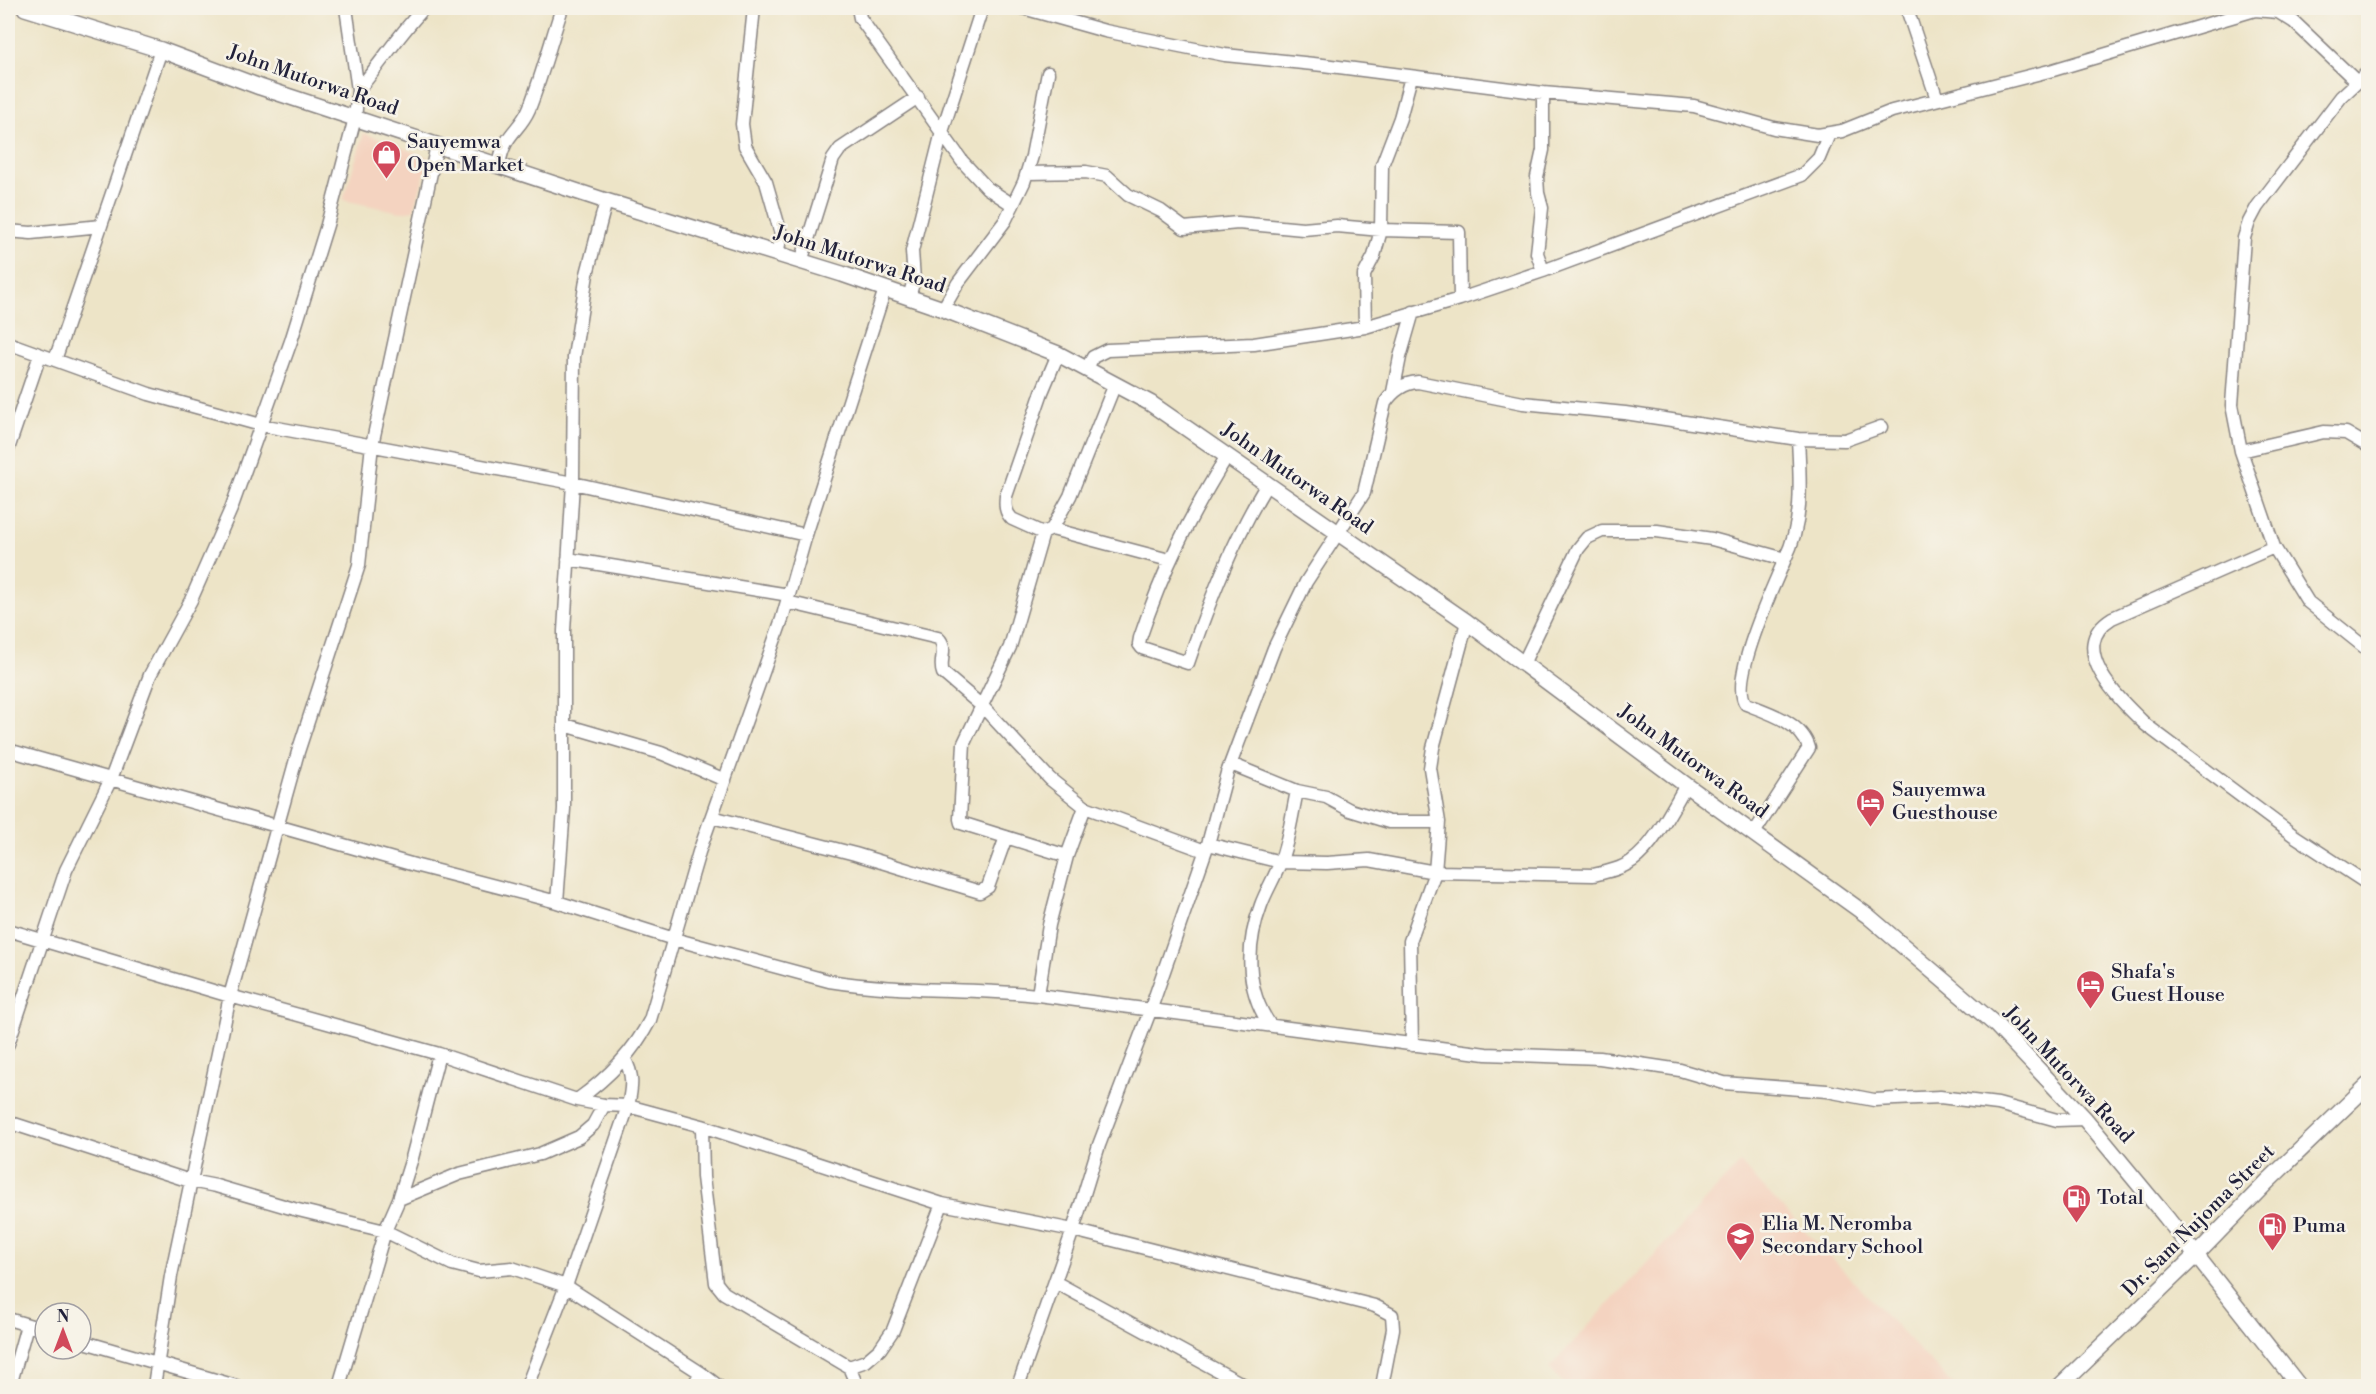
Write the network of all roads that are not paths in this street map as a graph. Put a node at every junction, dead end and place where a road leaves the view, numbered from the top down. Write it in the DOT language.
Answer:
graph roads {
  1 [pos="26,8"];
  2 [pos="346,8"];
  3 [pos="424,8"];
  4 [pos="562,8"];
  5 [pos="754,8"];
  6 [pos="858,8"];
  7 [pos="982,8"];
  8 [pos="1023,8"];
  9 [pos="1908,8"];
  10 [pos="160,50"];
  11 [pos="2368,72"];
  12 [pos="1048,73"];
  13 [pos="1411,77"];
  14 [pos="2356,81"];
  15 [pos="358,90"];
  16 [pos="1543,93"];
  17 [pos="918,97"];
  18 [pos="1937,99"];
  19 [pos="355,117"];
  20 [pos="942,132"];
  21 [pos="1829,134"];
  22 [pos="437,145"];
  23 [pos="499,165"];
  24 [pos="1027,173"];
  25 [pos="606,201"];
  26 [pos="1013,205"];
  27 [pos="101,226"];
  28 [pos="1381,230"];
  29 [pos="8,231"];
  30 [pos="777,255"];
  31 [pos="801,262"];
  32 [pos="1543,271"];
  33 [pos="885,289"];
  34 [pos="909,297"];
  35 [pos="1460,299"];
  36 [pos="942,309"];
  37 [pos="1413,312"];
  38 [pos="1365,327"];
  39 [pos="8,343"];
  40 [pos="1058,354"];
  41 [pos="40,355"];
  42 [pos="55,360"];
  43 [pos="1087,368"];
  44 [pos="1115,384"];
  45 [pos="1393,392"];
  46 [pos="261,425"];
  47 [pos="1881,427"];
  48 [pos="1798,439"];
  49 [pos="372,445"];
  50 [pos="2368,446"];
  51 [pos="8,449"];
  52 [pos="2241,451"];
  53 [pos="1227,456"];
  54 [pos="573,483"];
  55 [pos="1267,484"];
  56 [pos="1048,531"];
  57 [pos="1338,533"];
  58 [pos="806,535"];
  59 [pos="2274,547"];
  60 [pos="568,558"];
  61 [pos="1785,558"];
  62 [pos="1169,560"];
  63 [pos="788,598"];
  64 [pos="1467,622"];
  65 [pos="2368,650"];
  66 [pos="1523,664"];
  67 [pos="983,707"];
  68 [pos="565,725"];
  69 [pos="8,750"];
  70 [pos="1231,764"];
  71 [pos="111,779"];
  72 [pos="725,780"];
  73 [pos="1686,785"];
  74 [pos="1297,790"];
  75 [pos="1085,807"];
  76 [pos="712,817"];
  77 [pos="1439,822"];
  78 [pos="278,827"];
  79 [pos="1754,833"];
  80 [pos="1006,837"];
  81 [pos="1206,847"];
  82 [pos="1067,856"];
  83 [pos="1281,862"];
  84 [pos="1435,872"];
  85 [pos="2368,884"];
  86 [pos="557,902"];
  87 [pos="8,930"];
  88 [pos="43,939"];
  89 [pos="674,939"];
  90 [pos="1038,995"];
  91 [pos="230,996"];
  92 [pos="1150,1011"];
  93 [pos="1270,1025"];
  94 [pos="8,1044"];
  95 [pos="1412,1045"];
  96 [pos="439,1054"];
  97 [pos="624,1058"];
  98 [pos="2368,1085"];
  99 [pos="577,1100"];
  100 [pos="604,1105"];
  101 [pos="628,1106"];
  102 [pos="2085,1119"];
  103 [pos="8,1122"];
  104 [pos="702,1126"];
  105 [pos="190,1180"];
  106 [pos="399,1199"];
  107 [pos="942,1203"];
  108 [pos="1073,1230"];
  109 [pos="385,1231"];
  110 [pos="2196,1255"];
  111 [pos="1055,1282"];
  112 [pos="566,1286"];
  113 [pos="8,1319"];
  114 [pos="27,1325"];
  115 [pos="33,1327"];
  116 [pos="93,1345"];
  117 [pos="156,1363"];
  118 [pos="849,1367"];
  119 [pos="701,1373"];
  120 [pos="10,1386"];
  121 [pos="154,1386"];
  122 [pos="236,1386"];
  123 [pos="339,1386"];
  124 [pos="527,1386"];
  125 [pos="693,1386"];
  126 [pos="718,1386"];
  127 [pos="857,1386"];
  128 [pos="1018,1386"];
  129 [pos="1246,1386"];
  130 [pos="1382,1386"];
  131 [pos="2061,1386"];
  132 [pos="2298,1386"];
  1 -- 10 [label="street, John Mutorwa Road"];
  2 -- 15 [label="street"];
  3 -- 15 [label="street"];
  4 -- 23 [label="street"];
  5 -- 30 [label="street"];
  6 -- 17 [label="street"];
  7 -- 20 [label="street"];
  8 -- 13 [label="street"];
  9 -- 18 [label="street"];
  10 -- 19 [label="street, John Mutorwa Road"];
  10 -- 27 [label="street"];
  11 -- 14 [label="street"];
  12 -- 24 [label="street"];
  13 -- 16 [label="street"];
  13 -- 28 [label="street"];
  14 -- 18 [label="street"];
  14 -- 52 [label="street"];
  15 -- 19 [label="street"];
  16 -- 21 [label="street"];
  16 -- 32 [label="street"];
  17 -- 20 [label="street"];
  17 -- 31 [label="street"];
  18 -- 21 [label="street"];
  19 -- 22 [label="street, John Mutorwa Road"];
  19 -- 46 [label="street"];
  20 -- 26 [label="street"];
  20 -- 34 [label="street"];
  21 -- 32 [label="street"];
  22 -- 23 [label="street, John Mutorwa Road"];
  22 -- 49 [label="street"];
  23 -- 25 [label="street, John Mutorwa Road"];
  24 -- 26 [label="street"];
  24 -- 28 [label="street"];
  25 -- 30 [label="street, John Mutorwa Road"];
  25 -- 54 [label="street"];
  26 -- 36 [label="street"];
  27 -- 29 [label="street"];
  27 -- 42 [label="street"];
  28 -- 35 [label="street"];
  28 -- 38 [label="street"];
  30 -- 31 [label="street, John Mutorwa Road"];
  31 -- 33 [label="street, John Mutorwa Road"];
  32 -- 35 [label="street"];
  33 -- 34 [label="street, John Mutorwa Road"];
  33 -- 58 [label="street"];
  34 -- 36 [label="street, John Mutorwa Road"];
  35 -- 37 [label="street"];
  36 -- 40 [label="street, John Mutorwa Road"];
  37 -- 38 [label="street"];
  37 -- 45 [label="street"];
  38 -- 43 [label="street"];
  39 -- 41 [label="street"];
  40 -- 43 [label="street, John Mutorwa Road"];
  40 -- 56 [label="street"];
  41 -- 42 [label="street"];
  41 -- 51 [label="street"];
  42 -- 46 [label="street"];
  43 -- 44 [label="street, John Mutorwa Road"];
  44 -- 53 [label="street, John Mutorwa Road"];
  44 -- 56 [label="street"];
  45 -- 48 [label="street"];
  45 -- 57 [label="street"];
  46 -- 49 [label="street"];
  46 -- 71 [label="street"];
  47 -- 48 [label="street"];
  48 -- 61 [label="street"];
  49 -- 54 [label="street"];
  49 -- 78 [label="street"];
  50 -- 52 [label="street"];
  52 -- 59 [label="street"];
  53 -- 55 [label="street, John Mutorwa Road"];
  53 -- 62 [label="street"];
  54 -- 58 [label="street"];
  54 -- 60 [label="street"];
  55 -- 57 [label="street, John Mutorwa Road"];
  55 -- 62 [label="street"];
  56 -- 62 [label="street"];
  56 -- 67 [label="street"];
  57 -- 64 [label="street, John Mutorwa Road"];
  57 -- 70 [label="street"];
  58 -- 63 [label="street"];
  59 -- 65 [label="street"];
  59 -- 85 [label="street"];
  60 -- 63 [label="street"];
  60 -- 68 [label="street"];
  61 -- 66 [label="street"];
  61 -- 79 [label="street"];
  63 -- 67 [label="street"];
  63 -- 72 [label="street"];
  64 -- 66 [label="street, John Mutorwa Road"];
  64 -- 77 [label="street"];
  66 -- 73 [label="street, John Mutorwa Road"];
  67 -- 75 [label="street"];
  67 -- 80 [label="street"];
  68 -- 72 [label="street"];
  68 -- 86 [label="street"];
  69 -- 71 [label="street"];
  70 -- 74 [label="street"];
  70 -- 81 [label="street"];
  71 -- 78 [label="street"];
  71 -- 88 [label="street"];
  72 -- 76 [label="street"];
  73 -- 79 [label="street, John Mutorwa Road"];
  73 -- 84 [label="street"];
  74 -- 77 [label="street"];
  74 -- 83 [label="street"];
  75 -- 81 [label="street"];
  75 -- 82 [label="street"];
  76 -- 80 [label="street"];
  76 -- 89 [label="street"];
  77 -- 84 [label="street"];
  78 -- 86 [label="street"];
  78 -- 91 [label="street"];
  79 -- 102 [label="street, John Mutorwa Road"];
  80 -- 82 [label="street"];
  81 -- 83 [label="street"];
  81 -- 92 [label="street"];
  82 -- 90 [label="street"];
  83 -- 84 [label="street"];
  83 -- 93 [label="street"];
  84 -- 95 [label="street"];
  86 -- 89 [label="street"];
  87 -- 88 [label="street"];
  88 -- 91 [label="street"];
  88 -- 94 [label="street"];
  89 -- 90 [label="street"];
  89 -- 97 [label="street"];
  90 -- 92 [label="street"];
  91 -- 96 [label="street"];
  91 -- 105 [label="street"];
  92 -- 93 [label="street"];
  92 -- 108 [label="street"];
  93 -- 95 [label="street"];
  95 -- 102 [label="street"];
  96 -- 99 [label="street"];
  96 -- 106 [label="street"];
  97 -- 99 [label="street"];
  97 -- 101 [label="street"];
  98 -- 110 [label="street, Dr. Sam Nujoma Street"];
  99 -- 100 [label="street"];
  100 -- 101 [label="street"];
  100 -- 106 [label="street"];
  101 -- 104 [label="street"];
  101 -- 112 [label="street"];
  102 -- 110 [label="street, John Mutorwa Road"];
  103 -- 105 [label="street"];
  104 -- 107 [label="street"];
  104 -- 118 [label="street"];
  105 -- 109 [label="street"];
  105 -- 117 [label="street"];
  106 -- 109 [label="street"];
  107 -- 108 [label="street"];
  107 -- 118 [label="street"];
  108 -- 111 [label="street"];
  108 -- 130 [label="street"];
  109 -- 112 [label="street"];
  109 -- 123 [label="street"];
  110 -- 131 [label="street, Dr. Sam Nujoma Street"];
  110 -- 132 [label="street, John Mutorwa Road"];
  111 -- 128 [label="street"];
  111 -- 129 [label="street"];
  112 -- 119 [label="street"];
  112 -- 124 [label="street"];
  113 -- 114 [label="street"];
  114 -- 115 [label="street"];
  114 -- 120 [label="street"];
  116 -- 117 [label="street"];
  117 -- 121 [label="street"];
  117 -- 122 [label="street"];
  118 -- 127 [label="street"];
  119 -- 125 [label="street"];
  119 -- 126 [label="street"];
}
